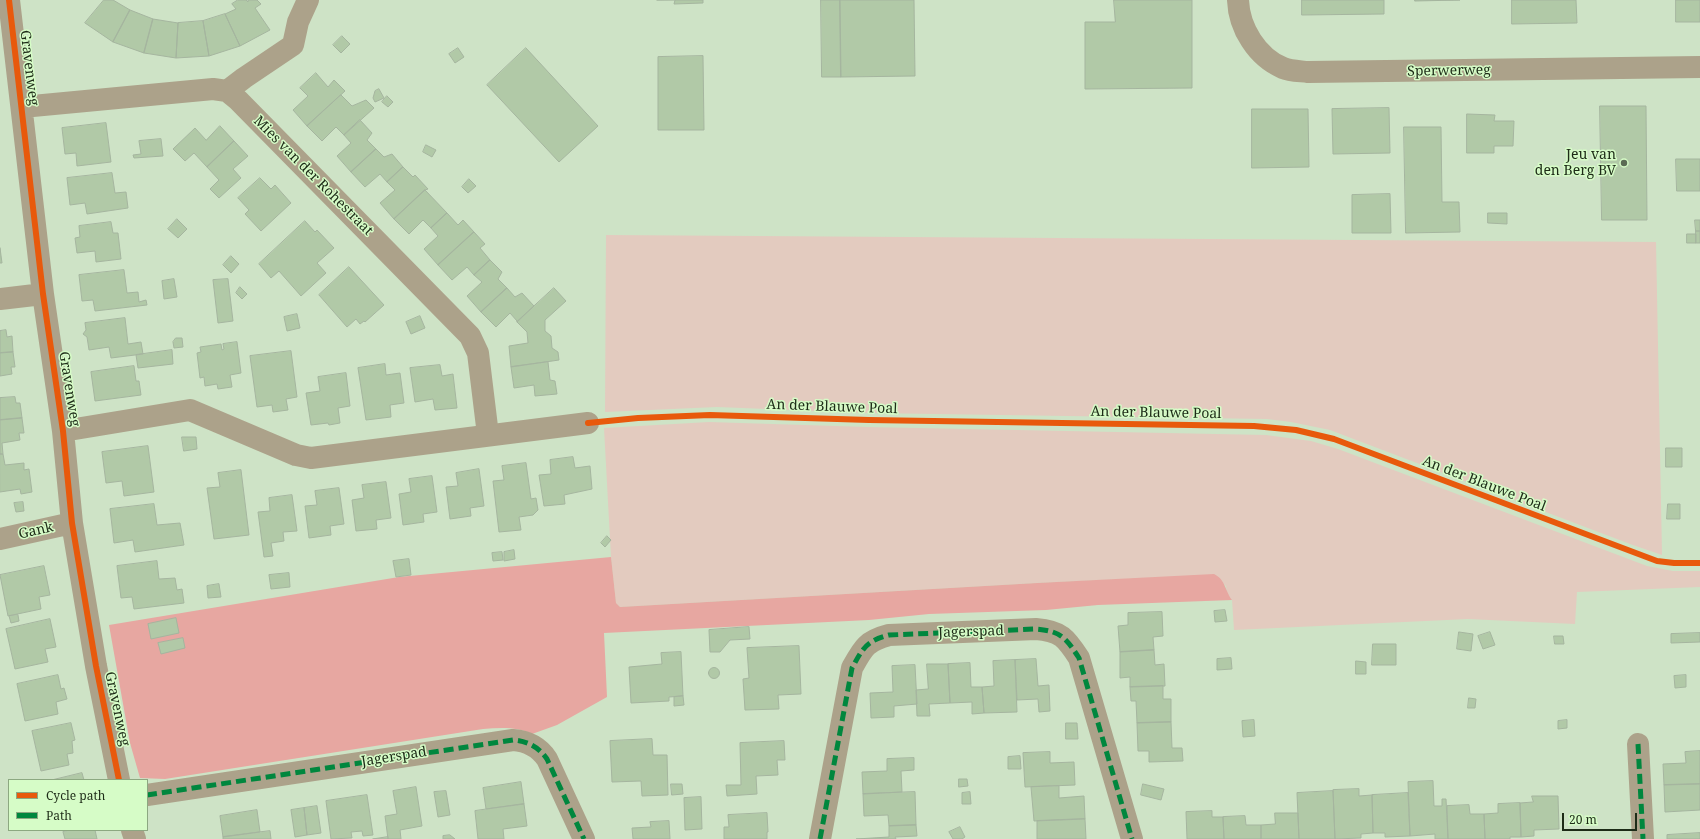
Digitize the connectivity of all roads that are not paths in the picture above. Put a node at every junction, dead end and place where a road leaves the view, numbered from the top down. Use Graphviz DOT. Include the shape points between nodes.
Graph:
graph roads {
  1 [pos="9,0"];
  2 [pos="308,0"];
  3 [pos="1238,0"];
  4 [pos="1700,67"];
  5 [pos="227,92"];
  6 [pos="22,107"];
  7 [pos="43,294"];
  8 [pos="0,299"];
  9 [pos="588,423"];
  10 [pos="64,431"];
  11 [pos="488,435"];
  12 [pos="72,523"];
  13 [pos="0,540"];
  14 [pos="1638,744"];
  15 [pos="119,779"];
  16 [pos="148,795"];
  17 [pos="584,839"];
  18 [pos="820,839"];
  19 [pos="1132,839"];
  20 [pos="1643,839"];
  1 -- 6 [label="street, Gravenweg"];
  2 -- 5 [label="street" via="298,22 293,45"];
  3 -- 4 [label="street, Sperwerweg" via="1244,29 1255,46 1283,68 1308,72"];
  5 -- 6 [label="street" via="213,89"];
  5 -- 11 [label="street, Mies van der Rohestraat" via="470,336 478,353"];
  6 -- 7 [label="street, Gravenweg"];
  7 -- 8 [label="street"];
  7 -- 10 [label="street, Gravenweg"];
  9 -- 11 [label="street"];
  10 -- 11 [label="street" via="190,410 296,455 311,458"];
  10 -- 12 [label="street, Gravenweg"];
  12 -- 13 [label="street, Gank"];
  12 -- 15 [label="street, Gravenweg" via="96,666"];
  14 -- 20 [label="street"];
  16 -- 17 [label="street, Jagerspad" via="513,740 531,745 547,759"];
  18 -- 19 [label="street, Jagerspad" via="852,668 868,643 889,635 1036,629 1051,630 1061,636 1070,643 1079,658"];
}
